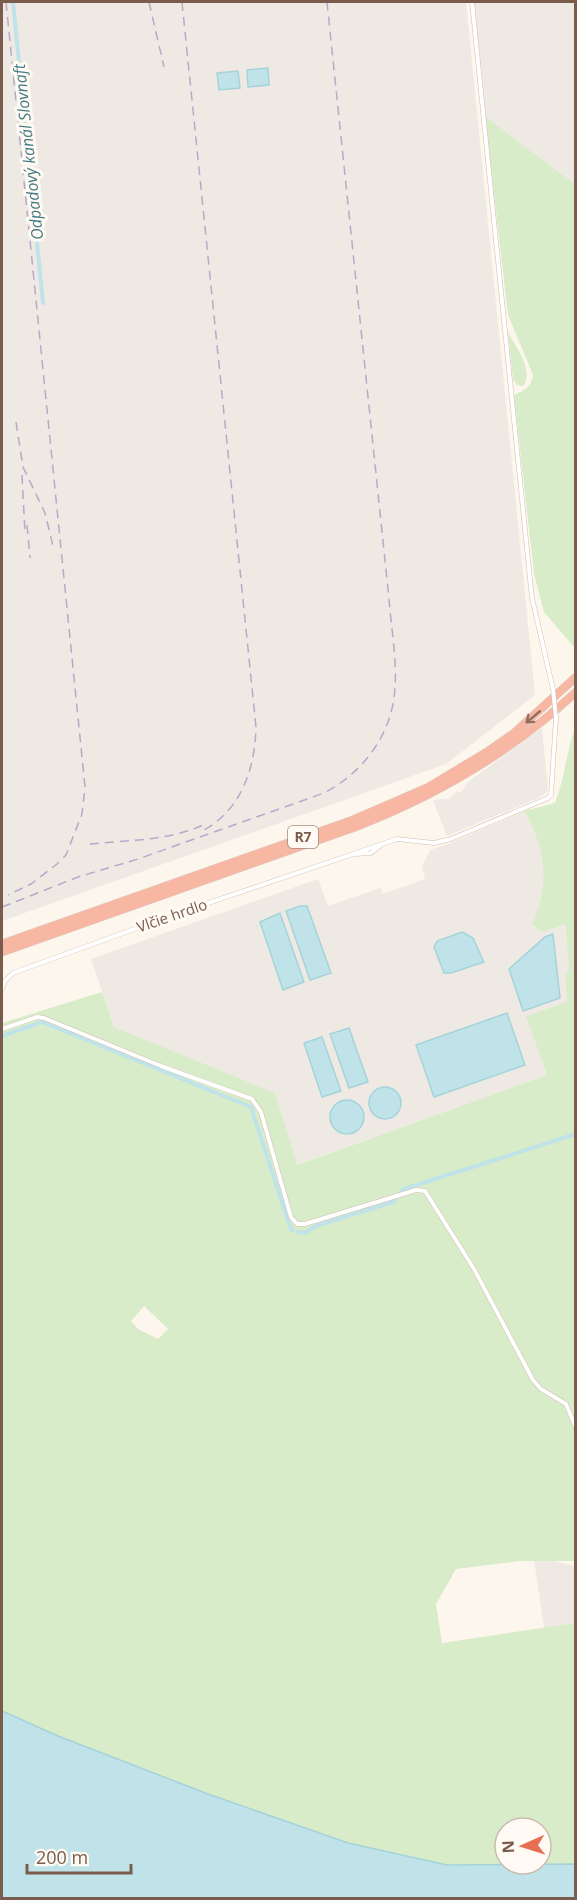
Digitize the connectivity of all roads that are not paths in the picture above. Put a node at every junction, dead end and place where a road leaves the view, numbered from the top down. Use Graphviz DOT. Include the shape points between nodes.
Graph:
graph roads {
  1 [pos="472,2"];
  2 [pos="576,677"];
  3 [pos="576,692"];
  4 [pos="2,944"];
  5 [pos="2,952"];
  6 [pos="2,989"];
  7 [pos="2,1029"];
  8 [pos="576,1428"];
  1 -- 6 [label="street, Vlčie hrdlo, bridge" via="532,598 556,718 551,795 443,842 397,839 371,852 351,854 13,973"];
  2 -- 4 [label="highway, R7, one-way" via="504,740 412,795 353,820"];
  3 -- 5 [label="highway, R7" via="519,740 473,771 406,806"];
  7 -- 8 [label="street" via="44,1018 252,1099 261,1112 291,1217 297,1224 416,1190 425,1191 474,1269 533,1380 566,1404"];
}
